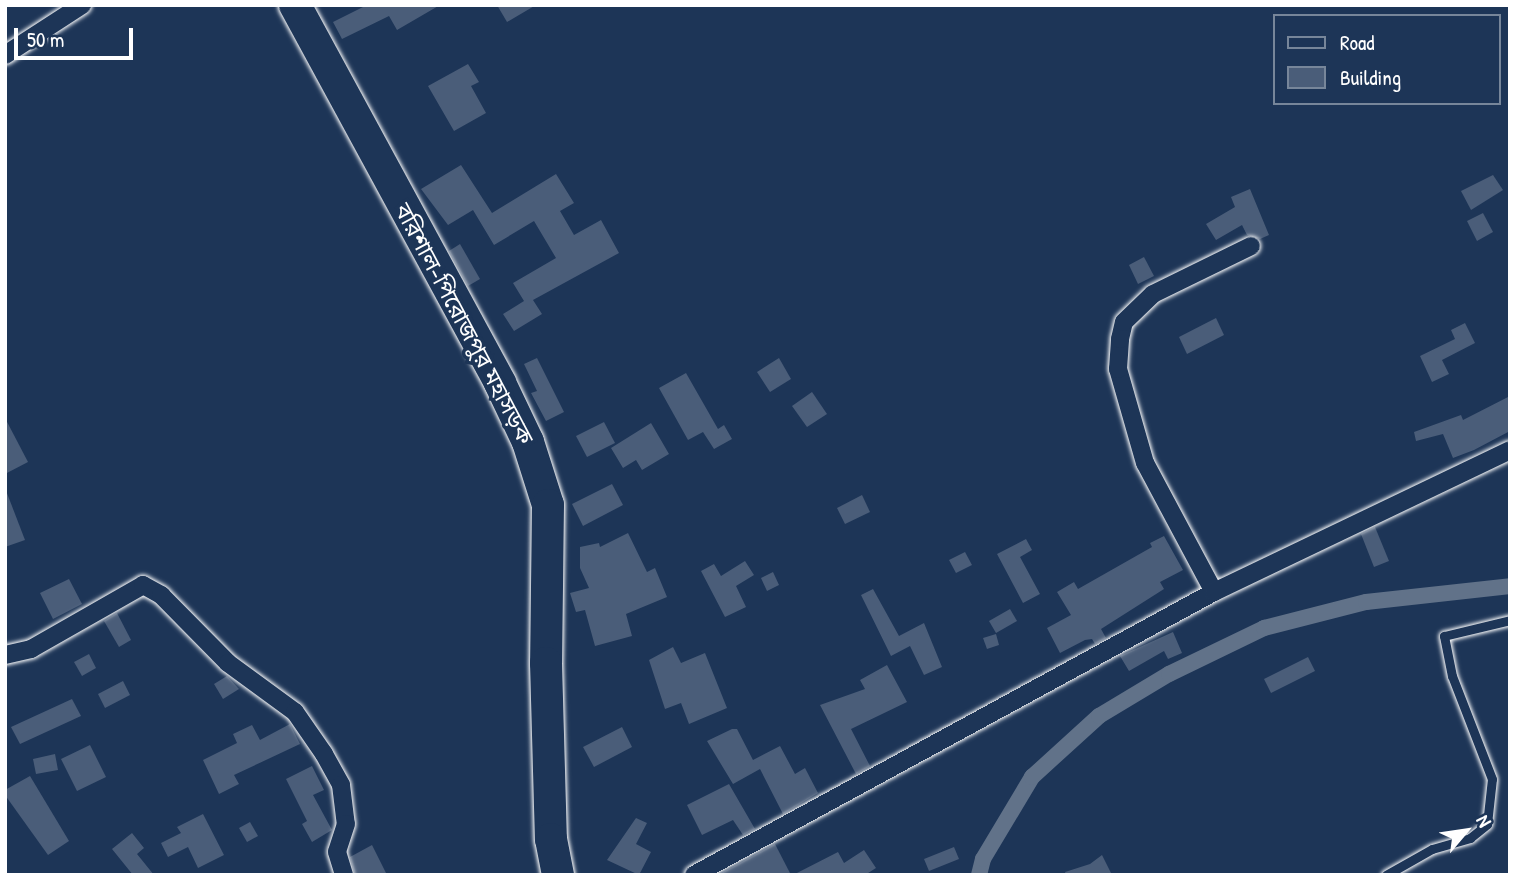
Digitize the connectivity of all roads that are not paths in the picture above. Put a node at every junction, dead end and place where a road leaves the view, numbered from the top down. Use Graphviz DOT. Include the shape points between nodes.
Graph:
graph roads {
  1 [pos="82,5"];
  2 [pos="295,5"];
  3 [pos="5,55"];
  4 [pos="1251,246"];
  5 [pos="1510,450"];
  6 [pos="1214,592"];
  7 [pos="1510,620"];
  8 [pos="5,655"];
  9 [pos="344,875"];
  10 [pos="558,875"];
  11 [pos="694,875"];
  12 [pos="1386,875"];
  1 -- 3 [label="street"];
  2 -- 10 [label="highway, বরিশাল-পিরোজপুর মহাসড়ক" via="500,383 528,442 548,505 546,663 551,839"];
  4 -- 6 [label="street" via="1153,294 1124,323 1120,339 1118,369 1144,463"];
  5 -- 6 [label="street"];
  6 -- 11 [label="street"];
  7 -- 12 [label="lane" via="1444,636 1452,676 1492,779 1487,824 1470,838 1432,849"];
  8 -- 9 [label="street" via="31,649 144,585 161,595 228,663 295,712 324,754 341,785 346,824 337,852"];
}
